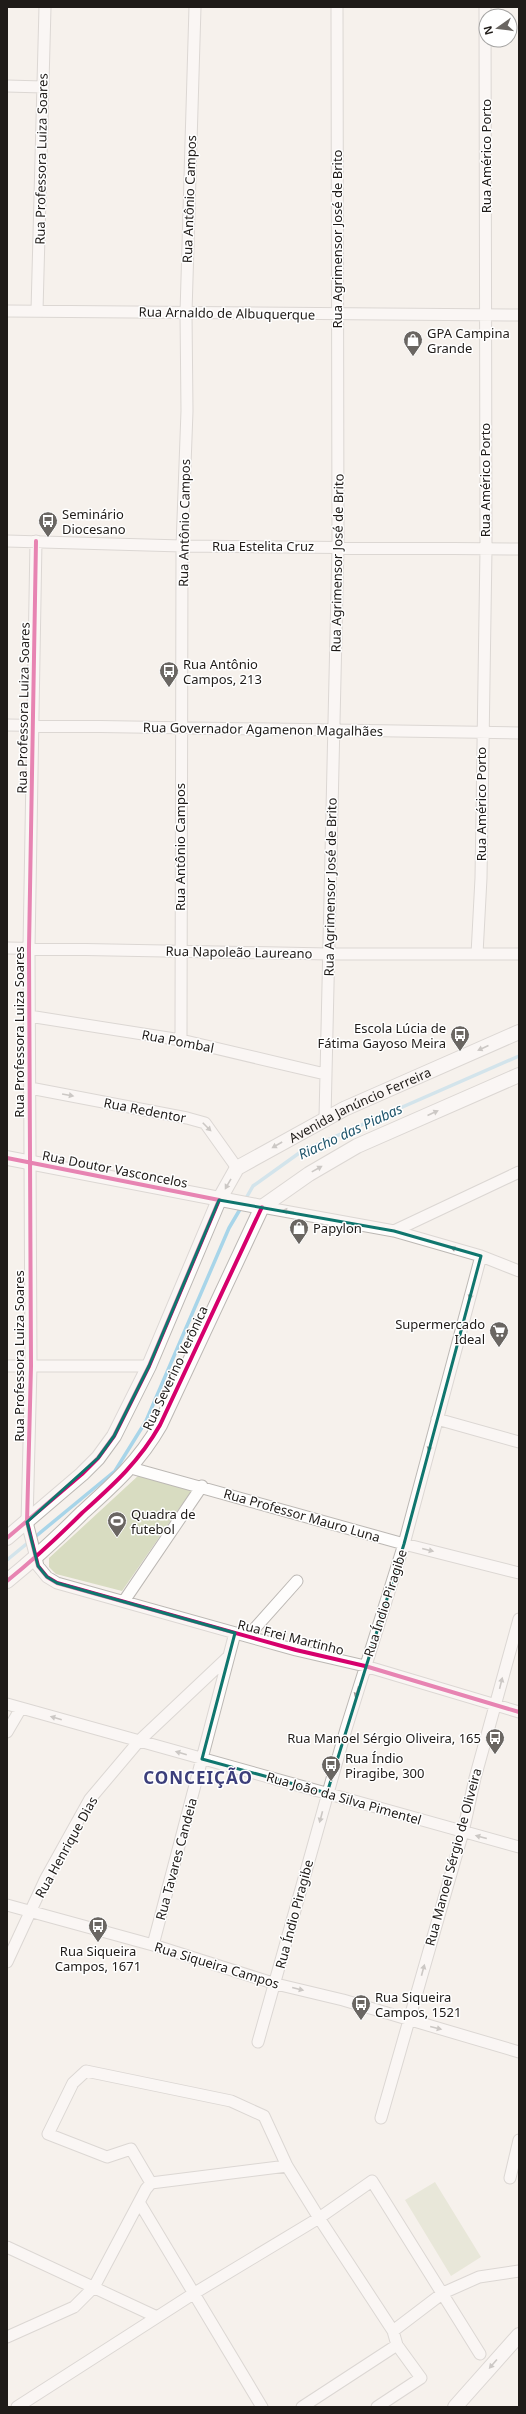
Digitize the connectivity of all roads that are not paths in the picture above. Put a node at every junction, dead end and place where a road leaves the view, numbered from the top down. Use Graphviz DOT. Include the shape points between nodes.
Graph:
graph roads {
  1 [pos="45,7"];
  2 [pos="195,7"];
  3 [pos="337,7"];
  4 [pos="485,7"];
  5 [pos="7,86"];
  6 [pos="43,87"];
  7 [pos="7,311"];
  8 [pos="37,311"];
  9 [pos="186,313"];
  10 [pos="337,314"];
  11 [pos="484,314"];
  12 [pos="519,315"];
  13 [pos="7,541"];
  14 [pos="36,541"];
  15 [pos="182,546"];
  16 [pos="338,546"];
  17 [pos="519,548"];
  18 [pos="486,549"];
  19 [pos="7,725"];
  20 [pos="32,726"];
  21 [pos="181,729"];
  22 [pos="333,729"];
  23 [pos="481,733"];
  24 [pos="519,733"];
  25 [pos="7,948"];
  26 [pos="29,948"];
  27 [pos="180,950"];
  28 [pos="328,954"];
  29 [pos="477,954"];
  30 [pos="519,954"];
  31 [pos="29,1016"];
  32 [pos="519,1032"];
  33 [pos="181,1040"];
  34 [pos="325,1074"];
  35 [pos="519,1075"];
  36 [pos="30,1088"];
  37 [pos="325,1118"];
  38 [pos="7,1158"];
  39 [pos="29,1163"];
  40 [pos="237,1168"];
  41 [pos="519,1172"];
  42 [pos="224,1201"];
  43 [pos="258,1207"];
  44 [pos="394,1230"];
  45 [pos="481,1256"];
  46 [pos="519,1271"];
  47 [pos="7,1366"];
  48 [pos="31,1366"];
  49 [pos="149,1366"];
  50 [pos="437,1419"];
  51 [pos="519,1442"];
  52 [pos="131,1468"];
  53 [pos="202,1486"];
  54 [pos="27,1522"];
  55 [pos="7,1538"];
  56 [pos="404,1544"];
  57 [pos="35,1558"];
  58 [pos="519,1573"];
  59 [pos="297,1580"];
  60 [pos="7,1581"];
  61 [pos="124,1601"];
  62 [pos="519,1619"];
  63 [pos="235,1633"];
  64 [pos="248,1636"];
  65 [pos="227,1658"];
  66 [pos="365,1666"];
  67 [pos="7,1704"];
  68 [pos="495,1705"];
  69 [pos="21,1708"];
  70 [pos="519,1712"];
  71 [pos="7,1732"];
  72 [pos="139,1742"];
  73 [pos="202,1758"];
  74 [pos="327,1793"];
  75 [pos="463,1832"];
  76 [pos="519,1847"];
  77 [pos="7,1905"];
  78 [pos="30,1913"];
  79 [pos="154,1945"];
  80 [pos="7,1962"];
  81 [pos="276,1984"];
  82 [pos="409,2021"];
  83 [pos="258,2042"];
  84 [pos="519,2052"];
  85 [pos="381,2118"];
  86 [pos="519,2140"];
  87 [pos="287,2166"];
  88 [pos="510,2178"];
  89 [pos="151,2182"];
  90 [pos="139,2202"];
  91 [pos="319,2218"];
  92 [pos="7,2247"];
  93 [pos="519,2271"];
  94 [pos="94,2287"];
  95 [pos="443,2293"];
  96 [pos="193,2294"];
  97 [pos="157,2317"];
  98 [pos="393,2331"];
  99 [pos="519,2335"];
  100 [pos="7,2337"];
  101 [pos="397,2345"];
  102 [pos="480,2354"];
  103 [pos="18,2407"];
  104 [pos="262,2407"];
  105 [pos="302,2407"];
  106 [pos="377,2407"];
  107 [pos="455,2407"];
  1 -- 6 [label="street, Rua Professora Luiza Soares"];
  2 -- 9 [label="street, Rua Antônio Campos"];
  3 -- 10 [label="street, Rua Agrimensor José de Brito"];
  4 -- 11 [label="street, Rua Américo Porto"];
  5 -- 6 [label="street"];
  6 -- 8 [label="street, Rua Professora Luiza Soares"];
  7 -- 8 [label="street, Rua Arnaldo de Albuquerque"];
  8 -- 9 [label="street, Rua Arnaldo de Albuquerque"];
  9 -- 10 [label="street, Rua Arnaldo de Albuquerque"];
  9 -- 15 [label="street, Rua Antônio Campos" via="187,411"];
  10 -- 11 [label="street, Rua Arnaldo de Albuquerque"];
  10 -- 16 [label="street, Rua Agrimensor José de Brito"];
  11 -- 12 [label="street, Rua Arnaldo de Albuquerque"];
  11 -- 18 [label="street, Rua Américo Porto"];
  13 -- 14 [label="street, Rua Estelita Cruz"];
  14 -- 15 [label="street, Rua Estelita Cruz"];
  14 -- 20 [label="street, Rua Professora Luiza Soares"];
  15 -- 16 [label="street, Rua Estelita Cruz"];
  15 -- 21 [label="street, Rua Antônio Campos"];
  16 -- 18 [label="street, Rua Estelita Cruz"];
  16 -- 22 [label="street, Rua Agrimensor José de Brito"];
  17 -- 18 [label="street, Rua Estelita Cruz"];
  18 -- 23 [label="street, Rua Américo Porto"];
  19 -- 20 [label="street, Rua Governador Agamenon Magalhães"];
  20 -- 21 [label="street, Rua Governador Agamenon Magalhães"];
  20 -- 26 [label="street, Rua Professora Luiza Soares"];
  21 -- 22 [label="street, Rua Governador Agamenon Magalhães"];
  21 -- 27 [label="street, Rua Antônio Campos"];
  22 -- 23 [label="street, Rua Governador Agamenon Magalhães"];
  22 -- 28 [label="street, Rua Agrimensor José de Brito"];
  23 -- 24 [label="street, Rua Governador Agamenon Magalhães"];
  23 -- 29 [label="street, Rua Américo Porto" via="481,878"];
  25 -- 26 [label="street, Rua Napoleão Laureano"];
  26 -- 27 [label="street, Rua Napoleão Laureano"];
  26 -- 31 [label="street, Rua Professora Luiza Soares"];
  27 -- 28 [label="street, Rua Napoleão Laureano"];
  27 -- 33 [label="street, Rua Antônio Campos"];
  28 -- 29 [label="street, Rua Napoleão Laureano"];
  28 -- 34 [label="street, Rua Agrimensor José de Brito"];
  29 -- 30 [label="street, Rua Napoleão Laureano"];
  31 -- 33 [label="street, Rua Pombal"];
  31 -- 36 [label="street, Rua Professora Luiza Soares"];
  32 -- 37 [label="main road, Avenida Janúncio Ferreira, one-way"];
  33 -- 34 [label="street, Rua Pombal"];
  34 -- 37 [label="street, Rua Agrimensor José de Brito"];
  43 -- 35 [label="main road, one-way" via="357,1146"];
  36 -- 39 [label="street, Rua Professora Luiza Soares"];
  36 -- 40 [label="street, Rua Redentor, one-way" via="205,1123"];
  37 -- 40 [label="main road, Avenida Janúncio Ferreira, one-way"];
  38 -- 39 [label="main road, Rua Doutor Vasconcelos"];
  39 -- 42 [label="main road, Rua Doutor Vasconcelos"];
  39 -- 48 [label="street, Rua Professora Luiza Soares"];
  40 -- 42 [label="main road, one-way"];
  41 -- 44 [label="street"];
  42 -- 43 [label="main road, Rua Doutor Vasconcelos"];
  42 -- 49 [label="main road, Rua Severino Verônica"];
  44 -- 43 [label="street, one-way"];
  43 -- 52 [label="main road, Rua Severino Verônica" via="160,1425 147,1448"];
  45 -- 44 [label="street, one-way"];
  45 -- 46 [label="street"];
  45 -- 50 [label="street, Rua Índio Piragibe, one-way"];
  47 -- 48 [label="street"];
  48 -- 49 [label="street"];
  48 -- 54 [label="street, Rua Professora Luiza Soares"];
  49 -- 54 [label="main road, Rua Severino Verônica" via="114,1436 98,1458"];
  50 -- 51 [label="street"];
  50 -- 56 [label="street, Rua Índio Piragibe, one-way"];
  52 -- 53 [label="street, Rua Professor Mauro Luna"];
  52 -- 57 [label="main road, Rua Severino Verônica"];
  53 -- 56 [label="street, Rua Professor Mauro Luna"];
  53 -- 61 [label="street"];
  54 -- 55 [label="main road, Rua Severino Verônica"];
  54 -- 57 [label="street, Rua Professora Luiza Soares"];
  56 -- 58 [label="street, Rua Professor Mauro Luna, one-way"];
  56 -- 66 [label="street, Rua Índio Piragibe"];
  57 -- 60 [label="main road, Rua Severino Verônica"];
  57 -- 61 [label="street, Rua Frei Martinho" via="42,1573 58,1583"];
  59 -- 64 [label="street"];
  61 -- 63 [label="street, Rua Frei Martinho"];
  68 -- 62 [label="street, Rua Manoel Sérgio de Oliveira, one-way"];
  63 -- 64 [label="street, Rua Frei Martinho"];
  63 -- 65 [label="street, Rua Tavares Candeia"];
  64 -- 66 [label="street, Rua Frei Martinho"];
  65 -- 72 [label="street, Rua Henrique Dias"];
  65 -- 73 [label="street, Rua Tavares Candeia"];
  66 -- 68 [label="street, Rua Frei Martinho"];
  66 -- 74 [label="street, Rua Índio Piragibe, one-way"];
  67 -- 69 [label="street, Rua João da Silva Pimentel"];
  68 -- 70 [label="street, Rua Frei Martinho"];
  68 -- 75 [label="street, Rua Manoel Sérgio de Oliveira"];
  69 -- 71 [label="street"];
  72 -- 69 [label="street, Rua João da Silva Pimentel, one-way"];
  73 -- 72 [label="street, Rua João da Silva Pimentel, one-way"];
  72 -- 78 [label="street, Rua Henrique Dias" via="90,1799 45,1880"];
  73 -- 74 [label="street, Rua João da Silva Pimentel"];
  73 -- 79 [label="street, Rua Tavares Candeia"];
  74 -- 75 [label="street, Rua João da Silva Pimentel"];
  74 -- 81 [label="street, Rua Índio Piragibe, one-way"];
  76 -- 75 [label="street, Rua João da Silva Pimentel, one-way"];
  82 -- 75 [label="street, Rua Manoel Sérgio de Oliveira, one-way"];
  77 -- 78 [label="street, Rua Siqueira Campos"];
  78 -- 79 [label="street, Rua Siqueira Campos"];
  78 -- 80 [label="street, Rua Henrique Dias"];
  79 -- 81 [label="street, Rua Siqueira Campos"];
  81 -- 82 [label="street, Rua Siqueira Campos, one-way" via="343,2000"];
  81 -- 83 [label="street, Rua Índio Piragibe"];
  82 -- 84 [label="street, Rua Siqueira Campos, one-way"];
  82 -- 85 [label="street, Rua Manoel Sérgio de Oliveira"];
  86 -- 88 [label="street"];
  87 -- 89 [label="street"];
  87 -- 89 [label="street" via="264,2116 230,2101 86,2071 73,2083 48,2134 106,2157 131,2149"];
  87 -- 91 [label="street"];
  89 -- 90 [label="street"];
  90 -- 94 [label="street"];
  90 -- 96 [label="street"];
  91 -- 95 [label="street" via="372,2181"];
  91 -- 96 [label="street"];
  91 -- 98 [label="street"];
  92 -- 94 [label="street"];
  93 -- 95 [label="street" via="479,2278"];
  94 -- 97 [label="street"];
  94 -- 100 [label="street" via="74,2307"];
  95 -- 98 [label="street"];
  95 -- 102 [label="street"];
  96 -- 97 [label="street"];
  96 -- 104 [label="street"];
  97 -- 103 [label="street"];
  98 -- 101 [label="street"];
  99 -- 107 [label="main road, one-way"];
  101 -- 105 [label="street"];
  101 -- 106 [label="street" via="421,2378"];
}
